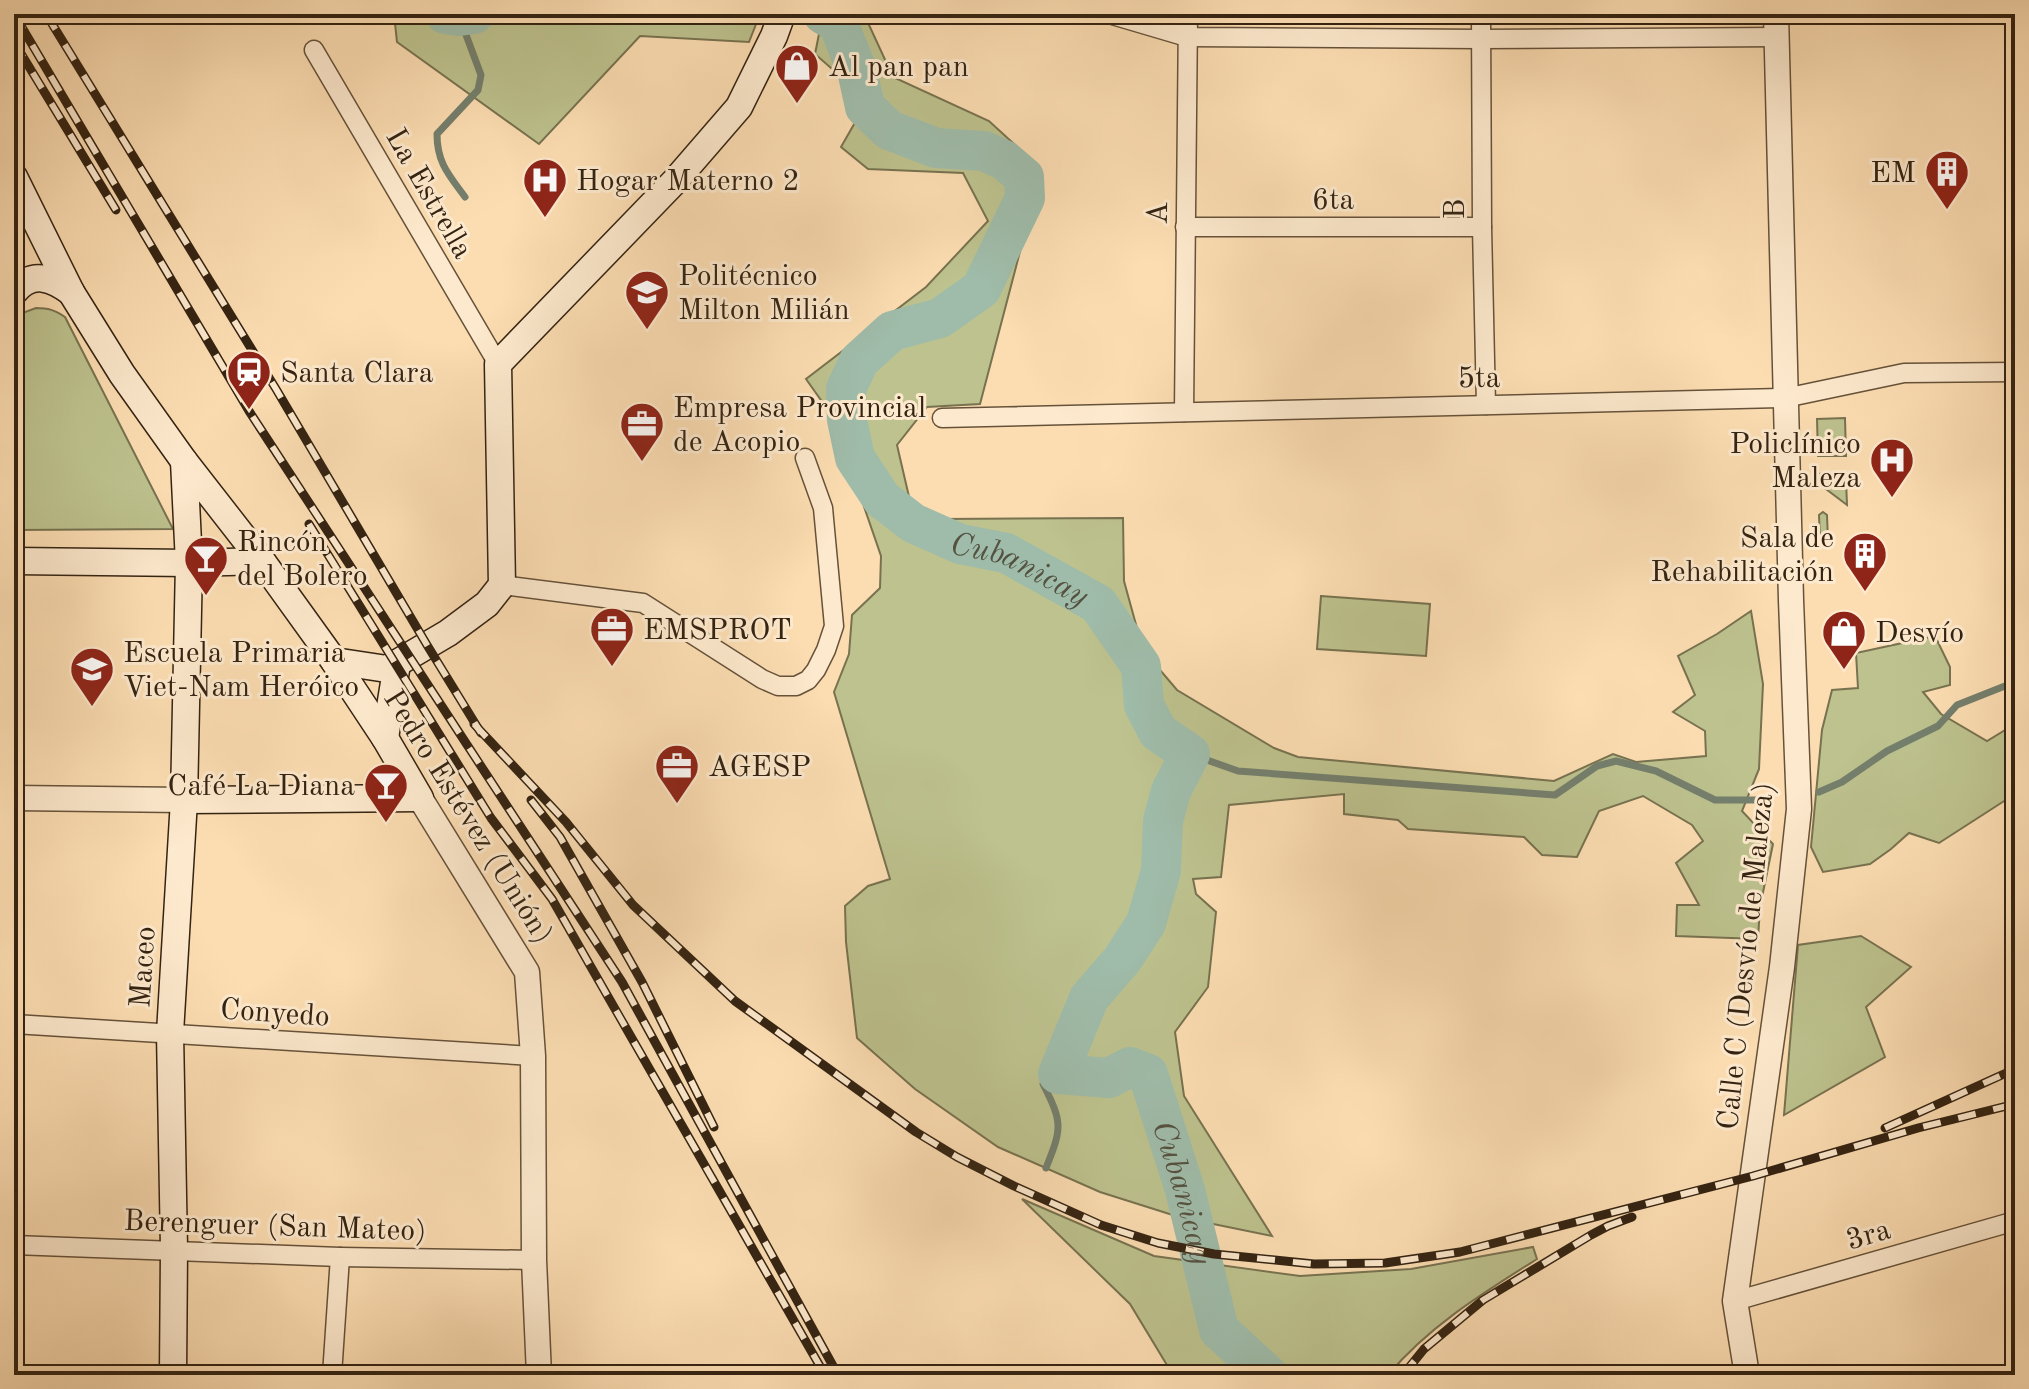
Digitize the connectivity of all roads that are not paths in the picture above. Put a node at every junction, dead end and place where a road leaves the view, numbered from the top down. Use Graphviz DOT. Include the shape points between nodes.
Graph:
graph roads {
  1 [pos="1109,14"];
  2 [pos="1188,14"];
  3 [pos="1481,14"];
  4 [pos="778,25"];
  5 [pos="1776,26"];
  6 [pos="1187,37"];
  7 [pos="1481,39"];
  8 [pos="314,50"];
  9 [pos="14,177"];
  10 [pos="1185,227"];
  11 [pos="1482,227"];
  12 [pos="14,292"];
  13 [pos="71,292"];
  14 [pos="498,364"];
  15 [pos="2015,372"];
  16 [pos="1785,398"];
  17 [pos="1486,405"];
  18 [pos="1184,412"];
  19 [pos="942,418"];
  20 [pos="805,458"];
  21 [pos="184,461"];
  22 [pos="14,561"];
  23 [pos="262,561"];
  24 [pos="189,563"];
  25 [pos="502,585"];
  26 [pos="334,661"];
  27 [pos="397,664"];
  28 [pos="385,738"];
  29 [pos="14,798"];
  30 [pos="420,798"];
  31 [pos="184,800"];
  32 [pos="14,1024"];
  33 [pos="170,1033"];
  34 [pos="533,1056"];
  35 [pos="2015,1221"];
  36 [pos="14,1245"];
  37 [pos="174,1249"];
  38 [pos="340,1257"];
  39 [pos="534,1260"];
  40 [pos="1735,1301"];
  41 [pos="173,1375"];
  42 [pos="332,1375"];
  43 [pos="539,1375"];
  44 [pos="1747,1375"];
  1 -- 6 [label="street"];
  2 -- 6 [label="street, A"];
  3 -- 7 [label="street, B"];
  4 -- 14 [label="main road" via="739,107"];
  5 -- 7 [label="street"];
  5 -- 16 [label="street, Calle C (Desvío de Maleza)"];
  6 -- 7 [label="street"];
  6 -- 10 [label="street, A"];
  7 -- 11 [label="street, B"];
  8 -- 14 [label="street, La Estrella"];
  9 -- 13 [label="main road, Pedro Estévez (Unión)"];
  10 -- 11 [label="street, 6ta"];
  10 -- 18 [label="street, A"];
  11 -- 17 [label="street, B"];
  12 -- 13 [label="main road" via="26,282 43,279"];
  13 -- 21 [label="main road, Pedro Estévez (Unión)"];
  14 -- 25 [label="main road"];
  15 -- 16 [label="street, 5ta" via="1904,373"];
  16 -- 17 [label="street, 5ta"];
  16 -- 40 [label="street, Calle C (Desvío de Maleza)" via="1799,809"];
  17 -- 18 [label="street, 5ta"];
  18 -- 19 [label="street, 5ta"];
  20 -- 25 [label="street" via="823,508 834,626 816,670 796,686 762,679 643,603"];
  21 -- 23 [label="main road, Pedro Estévez (Unión)"];
  21 -- 24 [label="main road, Maceo"];
  22 -- 24 [label="main road"];
  23 -- 24 [label="main road"];
  23 -- 26 [label="main road, Pedro Estévez (Unión)"];
  24 -- 31 [label="main road, Maceo"];
  25 -- 27 [label="main road" via="487,604"];
  26 -- 27 [label="main road" via="387,669"];
  26 -- 28 [label="main road, Pedro Estévez (Unión)"];
  27 -- 28 [label="main road"];
  28 -- 30 [label="main road, Pedro Estévez (Unión)"];
  29 -- 31 [label="street"];
  30 -- 31 [label="main road"];
  30 -- 34 [label="street, Pedro Estévez (Unión)" via="527,972"];
  31 -- 33 [label="main road, Maceo"];
  32 -- 33 [label="street, Conyedo"];
  33 -- 34 [label="street, Conyedo"];
  33 -- 37 [label="main road, Maceo"];
  34 -- 39 [label="street, Pedro Estévez (Unión)"];
  35 -- 40 [label="street, 3ra"];
  36 -- 37 [label="street, Berenguer (San Mateo)"];
  37 -- 38 [label="street, Berenguer (San Mateo)"];
  37 -- 41 [label="main road, Maceo"];
  38 -- 39 [label="street, Berenguer (San Mateo)"];
  38 -- 42 [label="street"];
  39 -- 43 [label="street, Pedro Estévez (Unión)"];
  40 -- 44 [label="street, Calle C (Desvío de Maleza)"];
}
